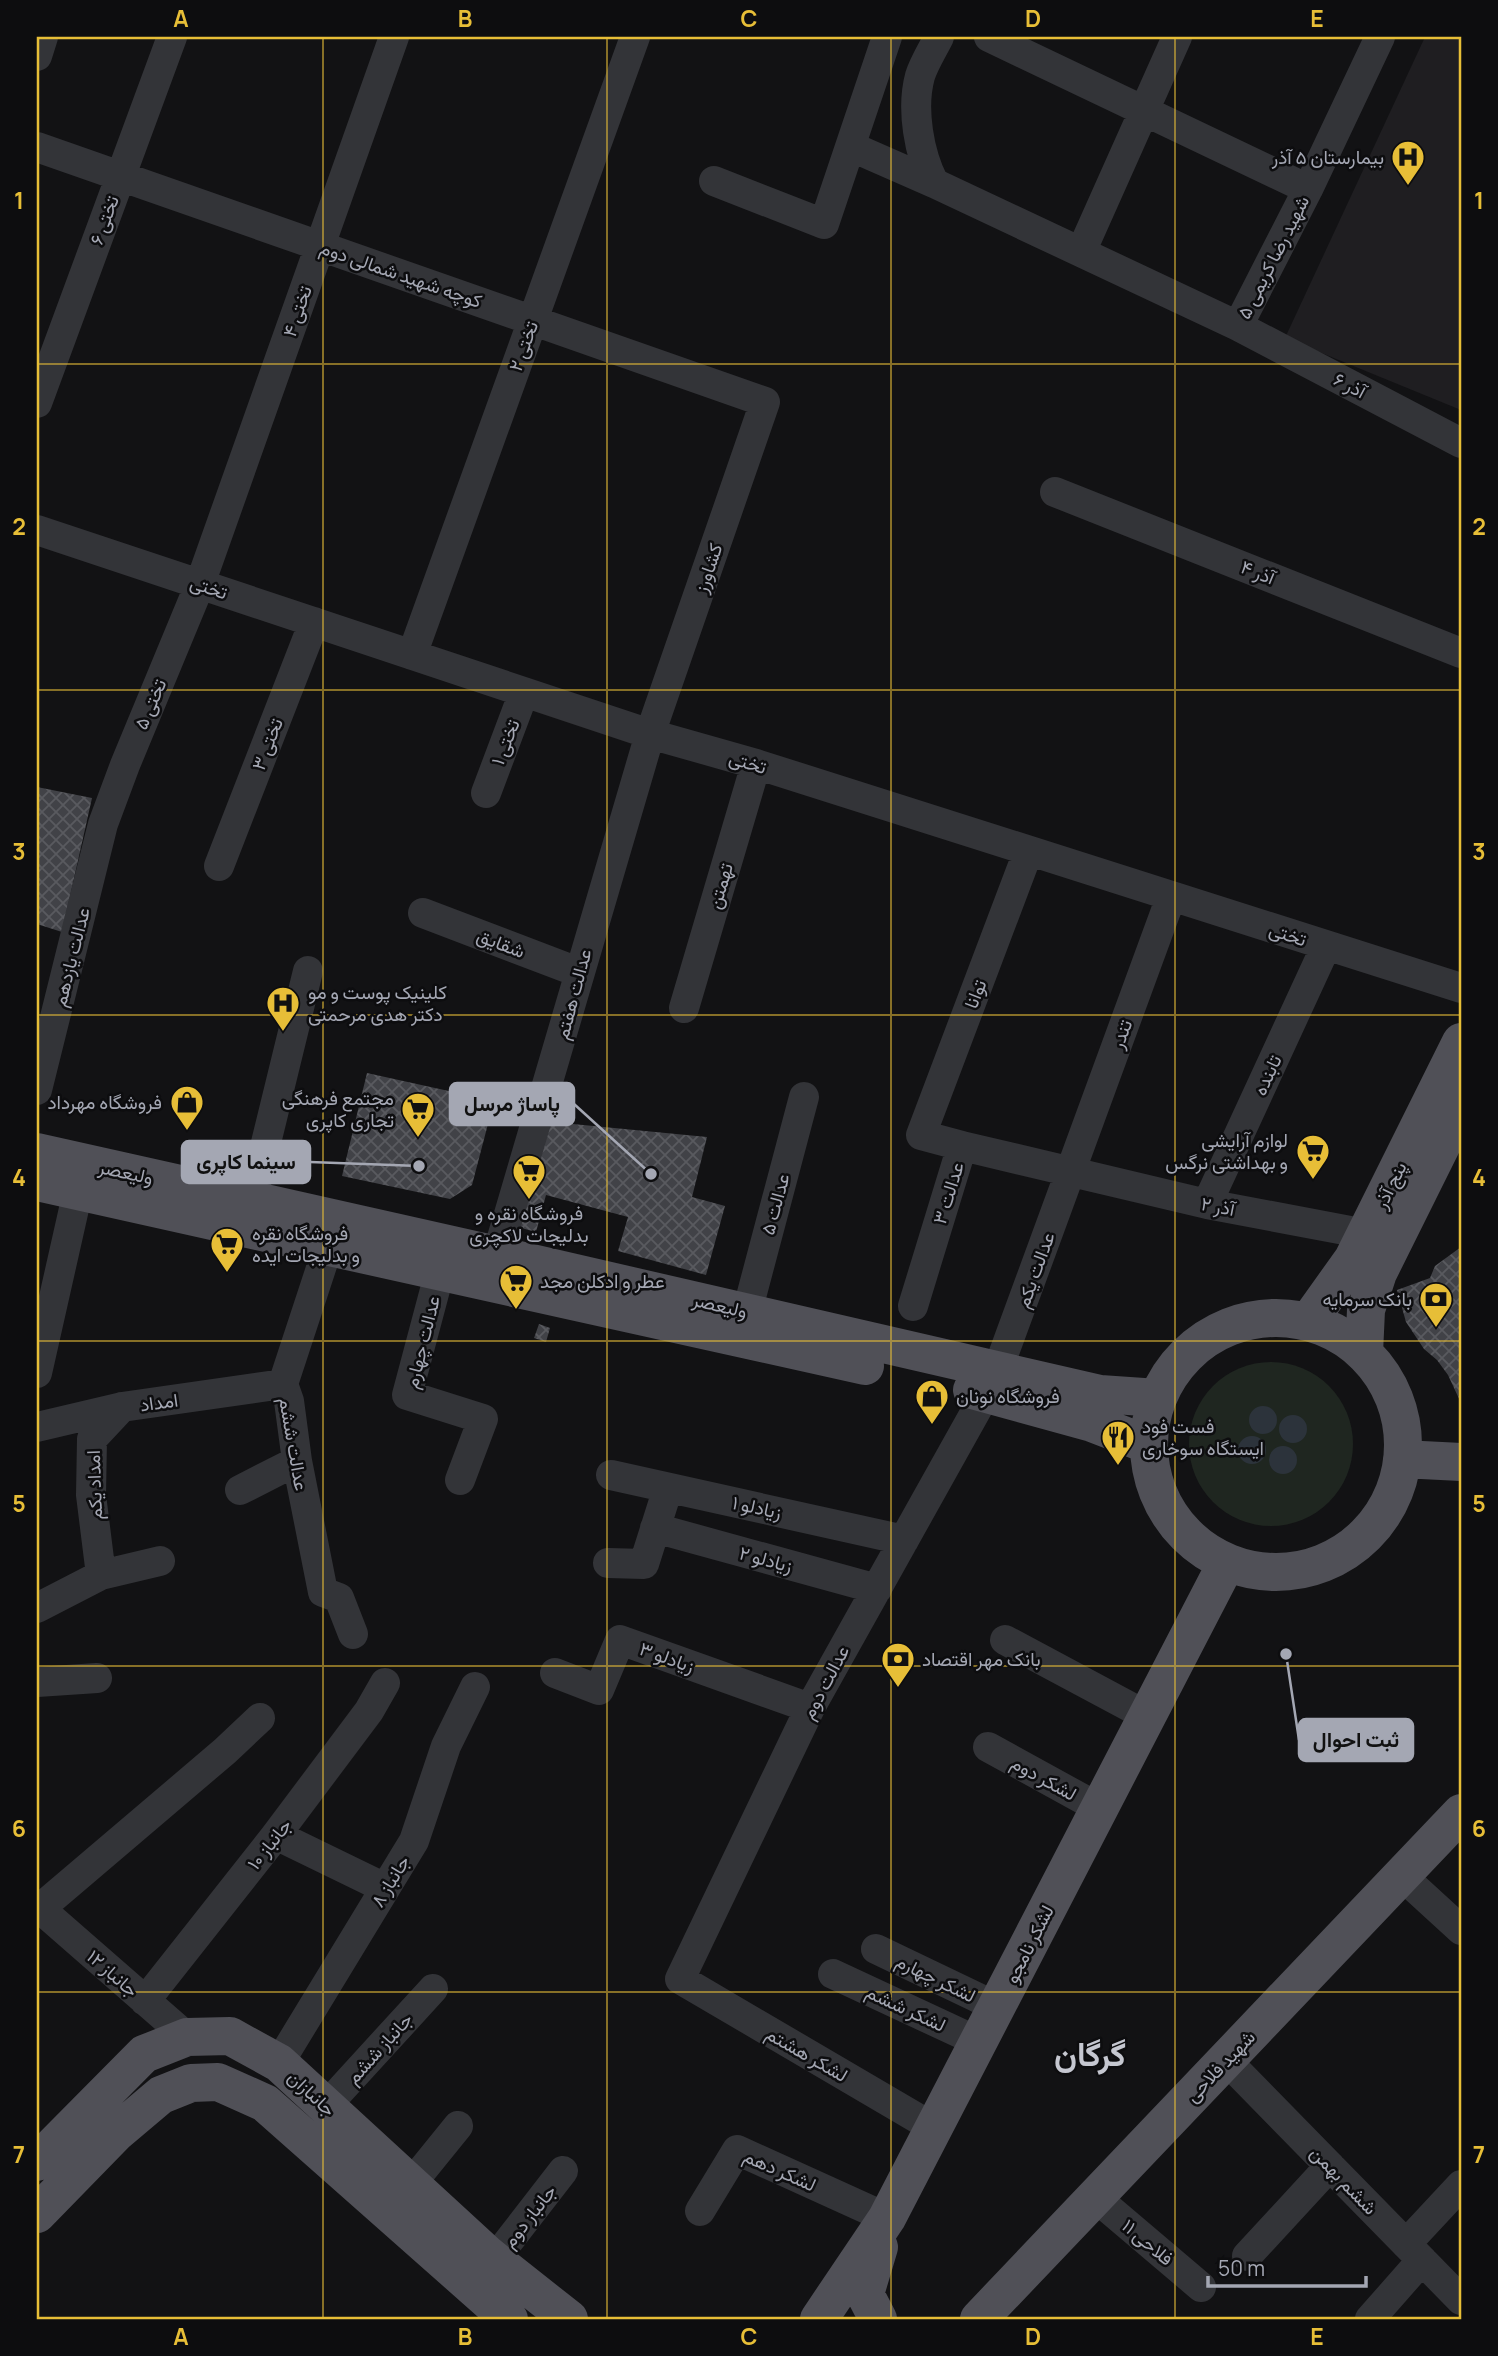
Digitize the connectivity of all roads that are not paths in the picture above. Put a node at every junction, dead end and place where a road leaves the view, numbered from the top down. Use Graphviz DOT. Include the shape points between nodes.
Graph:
graph roads {
  1 [pos="43,37"];
  2 [pos="172,37"];
  3 [pos="394,37"];
  4 [pos="635,37"];
  5 [pos="887,37"];
  6 [pos="939,37"];
  7 [pos="989,37"];
  8 [pos="1177,37"];
  9 [pos="1380,37"];
  10 [pos="37,56"];
  11 [pos="1145,110"];
  12 [pos="37,147"];
  13 [pos="852,147"];
  14 [pos="120,177"];
  15 [pos="715,181"];
  16 [pos="933,183"];
  17 [pos="1308,189"];
  18 [pos="320,246"];
  19 [pos="1081,252"];
  20 [pos="533,320"];
  21 [pos="1238,326"];
  22 [pos="765,402"];
  23 [pos="37,403"];
  24 [pos="1461,443"];
  25 [pos="1055,492"];
  26 [pos="37,530"];
  27 [pos="200,584"];
  28 [pos="314,622"];
  29 [pos="1461,653"];
  30 [pos="412,655"];
  31 [pos="524,692"];
  32 [pos="650,734"];
  33 [pos="756,764"];
  34 [pos="486,793"];
  35 [pos="103,824"];
  36 [pos="1028,852"];
  37 [pos="219,866"];
  38 [pos="1171,897"];
  39 [pos="423,913"];
  40 [pos="1326,946"];
  41 [pos="308,971"];
  42 [pos="579,972"];
  43 [pos="1461,989"];
  44 [pos="684,1008"];
  45 [pos="1461,1042"];
  46 [pos="37,1090"];
  47 [pos="804,1097"];
  48 [pos="1461,1106"];
  49 [pos="962,1146"];
  50 [pos="37,1152"];
  51 [pos="1071,1171"];
  52 [pos="37,1182"];
  53 [pos="78,1191"];
  54 [pos="252,1200"];
  55 [pos="1208,1204"];
  56 [pos="1366,1234"];
  57 [pos="328,1247"];
  58 [pos="497,1255"];
  59 [pos="440,1271"];
  60 [pos="913,1306"];
  61 [pos="747,1311"];
  62 [pos="1308,1322"];
  63 [pos="1364,1353"];
  64 [pos="37,1373"];
  65 [pos="992,1381"];
  66 [pos="283,1384"];
  67 [pos="1158,1398"];
  68 [pos="122,1407"];
  69 [pos="37,1427"];
  70 [pos="1149,1445"];
  71 [pos="1409,1459"];
  72 [pos="297,1461"];
  73 [pos="1461,1462"];
  74 [pos="611,1475"];
  75 [pos="460,1480"];
  76 [pos="668,1488"];
  77 [pos="240,1490"];
  78 [pos="655,1528"];
  79 [pos="904,1540"];
  80 [pos="160,1561"];
  81 [pos="608,1563"];
  82 [pos="1222,1572"];
  83 [pos="101,1575"];
  84 [pos="877,1589"];
  85 [pos="37,1608"];
  86 [pos="354,1634"];
  87 [pos="1005,1640"];
  88 [pos="555,1673"];
  89 [pos="97,1678"];
  90 [pos="37,1682"];
  91 [pos="385,1683"];
  92 [pos="475,1687"];
  93 [pos="810,1708"];
  94 [pos="1147,1716"];
  95 [pos="260,1718"];
  96 [pos="988,1747"];
  97 [pos="1099,1808"];
  98 [pos="1461,1814"];
  99 [pos="276,1835"];
  100 [pos="1402,1876"];
  101 [pos="385,1888"];
  102 [pos="38,1909"];
  103 [pos="1461,1930"];
  104 [pos="876,1950"];
  105 [pos="833,1974"];
  106 [pos="680,1979"];
  107 [pos="433,1989"];
  108 [pos="145,2001"];
  109 [pos="997,2007"];
  110 [pos="187,2037"];
  111 [pos="979,2042"];
  112 [pos="1226,2060"];
  113 [pos="279,2063"];
  114 [pos="326,2106"];
  115 [pos="458,2126"];
  116 [pos="934,2128"];
  117 [pos="37,2162"];
  118 [pos="1330,2166"];
  119 [pos="563,2171"];
  120 [pos="411,2184"];
  121 [pos="1461,2185"];
  122 [pos="1096,2197"];
  123 [pos="700,2211"];
  124 [pos="37,2214"];
  125 [pos="887,2218"];
  126 [pos="1414,2252"];
  127 [pos="1247,2256"];
  128 [pos="495,2260"];
  129 [pos="1201,2287"];
  130 [pos="1461,2300"];
  131 [pos="509,2319"];
  132 [pos="569,2319"];
  133 [pos="819,2319"];
  134 [pos="878,2319"];
  135 [pos="979,2319"];
  136 [pos="1370,2319"];
  1 -- 10 [label="street"];
  2 -- 14 [label="street, تختی ۶"];
  3 -- 18 [label="street, تختی ۴"];
  4 -- 20 [label="street, تختی ۲"];
  5 -- 13 [label="street"];
  6 -- 16 [label="street" via="920,77 916,124"];
  7 -- 11 [label="street"];
  8 -- 11 [label="street"];
  9 -- 17 [label="street, شهید رضا کریمی ۵"];
  11 -- 17 [label="street"];
  11 -- 19 [label="street"];
  12 -- 14 [label="street, کوچه شهید شمالی دوم"];
  13 -- 15 [label="street" via="824,224"];
  13 -- 16 [label="street, آذر ۶"];
  14 -- 18 [label="street, کوچه شهید شمالی دوم"];
  14 -- 23 [label="street, تختی ۶"];
  16 -- 19 [label="street, آذر ۶"];
  17 -- 21 [label="street, شهید رضا کریمی ۵"];
  18 -- 20 [label="street, کوچه شهید شمالی دوم"];
  18 -- 27 [label="street, تختی ۴"];
  19 -- 21 [label="street, آذر ۶"];
  20 -- 22 [label="street, کوچه شهید شمالی دوم"];
  20 -- 30 [label="street, تختی ۲"];
  21 -- 24 [label="street, آذر ۶"];
  22 -- 32 [label="street, کشاورز"];
  25 -- 29 [label="street, آذر ۴"];
  26 -- 27 [label="street, تختی"];
  27 -- 28 [label="street, تختی"];
  27 -- 35 [label="street, ۵ تختی"];
  28 -- 30 [label="street, تختی"];
  28 -- 37 [label="street, تختی ۳"];
  30 -- 31 [label="street, تختی"];
  31 -- 32 [label="street, تختی"];
  31 -- 34 [label="street, ۱ تختی"];
  32 -- 33 [label="street, تختی"];
  32 -- 42 [label="street, عدالت هفتم"];
  33 -- 36 [label="street, تختی"];
  33 -- 44 [label="street, تهمتن"];
  35 -- 46 [label="street, عدالت یازدهم"];
  36 -- 38 [label="street, تختی"];
  36 -- 49 [label="street, توانا" via="921,1135"];
  38 -- 40 [label="street, تختی"];
  38 -- 51 [label="street, تندر"];
  39 -- 42 [label="street, شقایق"];
  40 -- 43 [label="street, تختی"];
  40 -- 55 [label="street, تابنده"];
  41 -- 54 [label="street"];
  42 -- 58 [label="street, عدالت هفتم"];
  45 -- 56 [label="main road, پنج آذر"];
  47 -- 61 [label="street, عدالت ۵"];
  48 -- 63 [label="main road, پنج آذر" via="1378,1273 1366,1310"];
  49 -- 51 [label="street, عدالت ۳"];
  49 -- 60 [label="street, عدالت ۳"];
  50 -- 54 [label="main road, ولیعصر"];
  51 -- 55 [label="street, ۲ آذر"];
  51 -- 65 [label="street, عدالت یکم"];
  52 -- 53 [label="main road, ولیعصر"];
  53 -- 57 [label="main road, ولیعصر"];
  53 -- 64 [label="street"];
  54 -- 58 [label="main road, ولیعصر"];
  55 -- 56 [label="street, ۲ آذر"];
  56 -- 62 [label="main road, پنج آذر"];
  57 -- 59 [label="main road, ولیعصر"];
  57 -- 66 [label="street, عدالت ششم"];
  58 -- 61 [label="main road, ولیعصر"];
  59 -- 65 [label="main road, ولیعصر"];
  59 -- 75 [label="street, عدالت چهارم" via="407,1395 483,1419"];
  61 -- 65 [label="main road, ولیعصر"];
  62 -- 63 [label="main road" via="1338,1334"];
  62 -- 67 [label="main road" via="1267,1318 1227,1328 1179,1363"];
  63 -- 71 [label="main road" via="1387,1384"];
  65 -- 67 [label="main road, ولیعصر"];
  65 -- 70 [label="main road, ولیعصر"];
  65 -- 79 [label="street, عدالت دوم"];
  66 -- 68 [label="street, امداد"];
  66 -- 72 [label="street, عدالت ششم"];
  67 -- 70 [label="main road"];
  68 -- 69 [label="street, امداد"];
  68 -- 83 [label="street, امداد یکم" via="92,1439 91,1495"];
  70 -- 82 [label="main road" via="1153,1478 1166,1509"];
  71 -- 73 [label="main road"];
  71 -- 82 [label="main road" via="1379,1518 1365,1535 1331,1559 1290,1571"];
  72 -- 77 [label="street"];
  72 -- 86 [label="street, عدالت ششم" via="323,1592 339,1598"];
  74 -- 76 [label="street, زیادلو ۱"];
  76 -- 78 [label="street"];
  76 -- 79 [label="street, زیادلو ۱"];
  78 -- 81 [label="street" via="644,1564"];
  78 -- 84 [label="street, زیادلو ۲"];
  79 -- 84 [label="street, عدالت دوم"];
  80 -- 83 [label="street"];
  82 -- 94 [label="main road, لشکر نامجو"];
  83 -- 85 [label="street"];
  84 -- 93 [label="street, عدالت دوم"];
  87 -- 94 [label="street"];
  88 -- 93 [label="street, زیادلو ۳" via="599,1690 620,1640"];
  89 -- 90 [label="street"];
  91 -- 99 [label="street, ۱۰ جانباز"];
  92 -- 101 [label="street, جانباز ۸" via="446,1746 414,1841"];
  93 -- 106 [label="street, عدالت دوم"];
  94 -- 97 [label="main road, لشکر نامجو"];
  95 -- 102 [label="street"];
  96 -- 97 [label="street, لشکر دوم"];
  97 -- 109 [label="main road, لشکر نامجو"];
  98 -- 100 [label="main road, شهید فلاحی"];
  99 -- 101 [label="street"];
  99 -- 108 [label="street, ۱۰ جانباز"];
  100 -- 103 [label="street"];
  100 -- 112 [label="main road, شهید فلاحی"];
  101 -- 113 [label="street, جانباز ۸"];
  102 -- 108 [label="street, ۱۲ جانباز"];
  104 -- 109 [label="street, لشکر چهارم"];
  105 -- 111 [label="street, لشکر ششم"];
  106 -- 116 [label="street, لشکر هشتم"];
  107 -- 114 [label="street, جانباز ششم"];
  108 -- 110 [label="street, ۱۲ جانباز"];
  109 -- 111 [label="main road, لشکر نامجو"];
  110 -- 113 [label="main road, جانبازان" via="230,2036"];
  110 -- 117 [label="main road, جانبازان" via="144,2054"];
  111 -- 116 [label="main road, لشکر نامجو"];
  112 -- 118 [label="street, ششم بهمن"];
  112 -- 122 [label="main road, شهید فلاحی"];
  113 -- 114 [label="main road, جانبازان"];
  114 -- 120 [label="main road, جانبازان"];
  115 -- 120 [label="street"];
  116 -- 125 [label="main road, لشکر نامجو"];
  118 -- 126 [label="street, ششم بهمن"];
  118 -- 127 [label="street"];
  119 -- 128 [label="street, جانباز دوم"];
  120 -- 128 [label="main road, جانبازان"];
  121 -- 126 [label="street"];
  122 -- 129 [label="street, ۱۱ فلاحی"];
  122 -- 135 [label="main road, شهید فلاحی"];
  123 -- 125 [label="street, لشکر دهم" via="737,2150"];
  124 -- 131 [label="main road, جانبازان" via="116,2133 161,2095 191,2083 218,2082 264,2103"];
  125 -- 133 [label="main road, لشکر نامجو"];
  125 -- 134 [label="main road" via="865,2294"];
  126 -- 130 [label="street, ششم بهمن"];
  126 -- 136 [label="street"];
  128 -- 132 [label="main road, جانبازان"];
}
